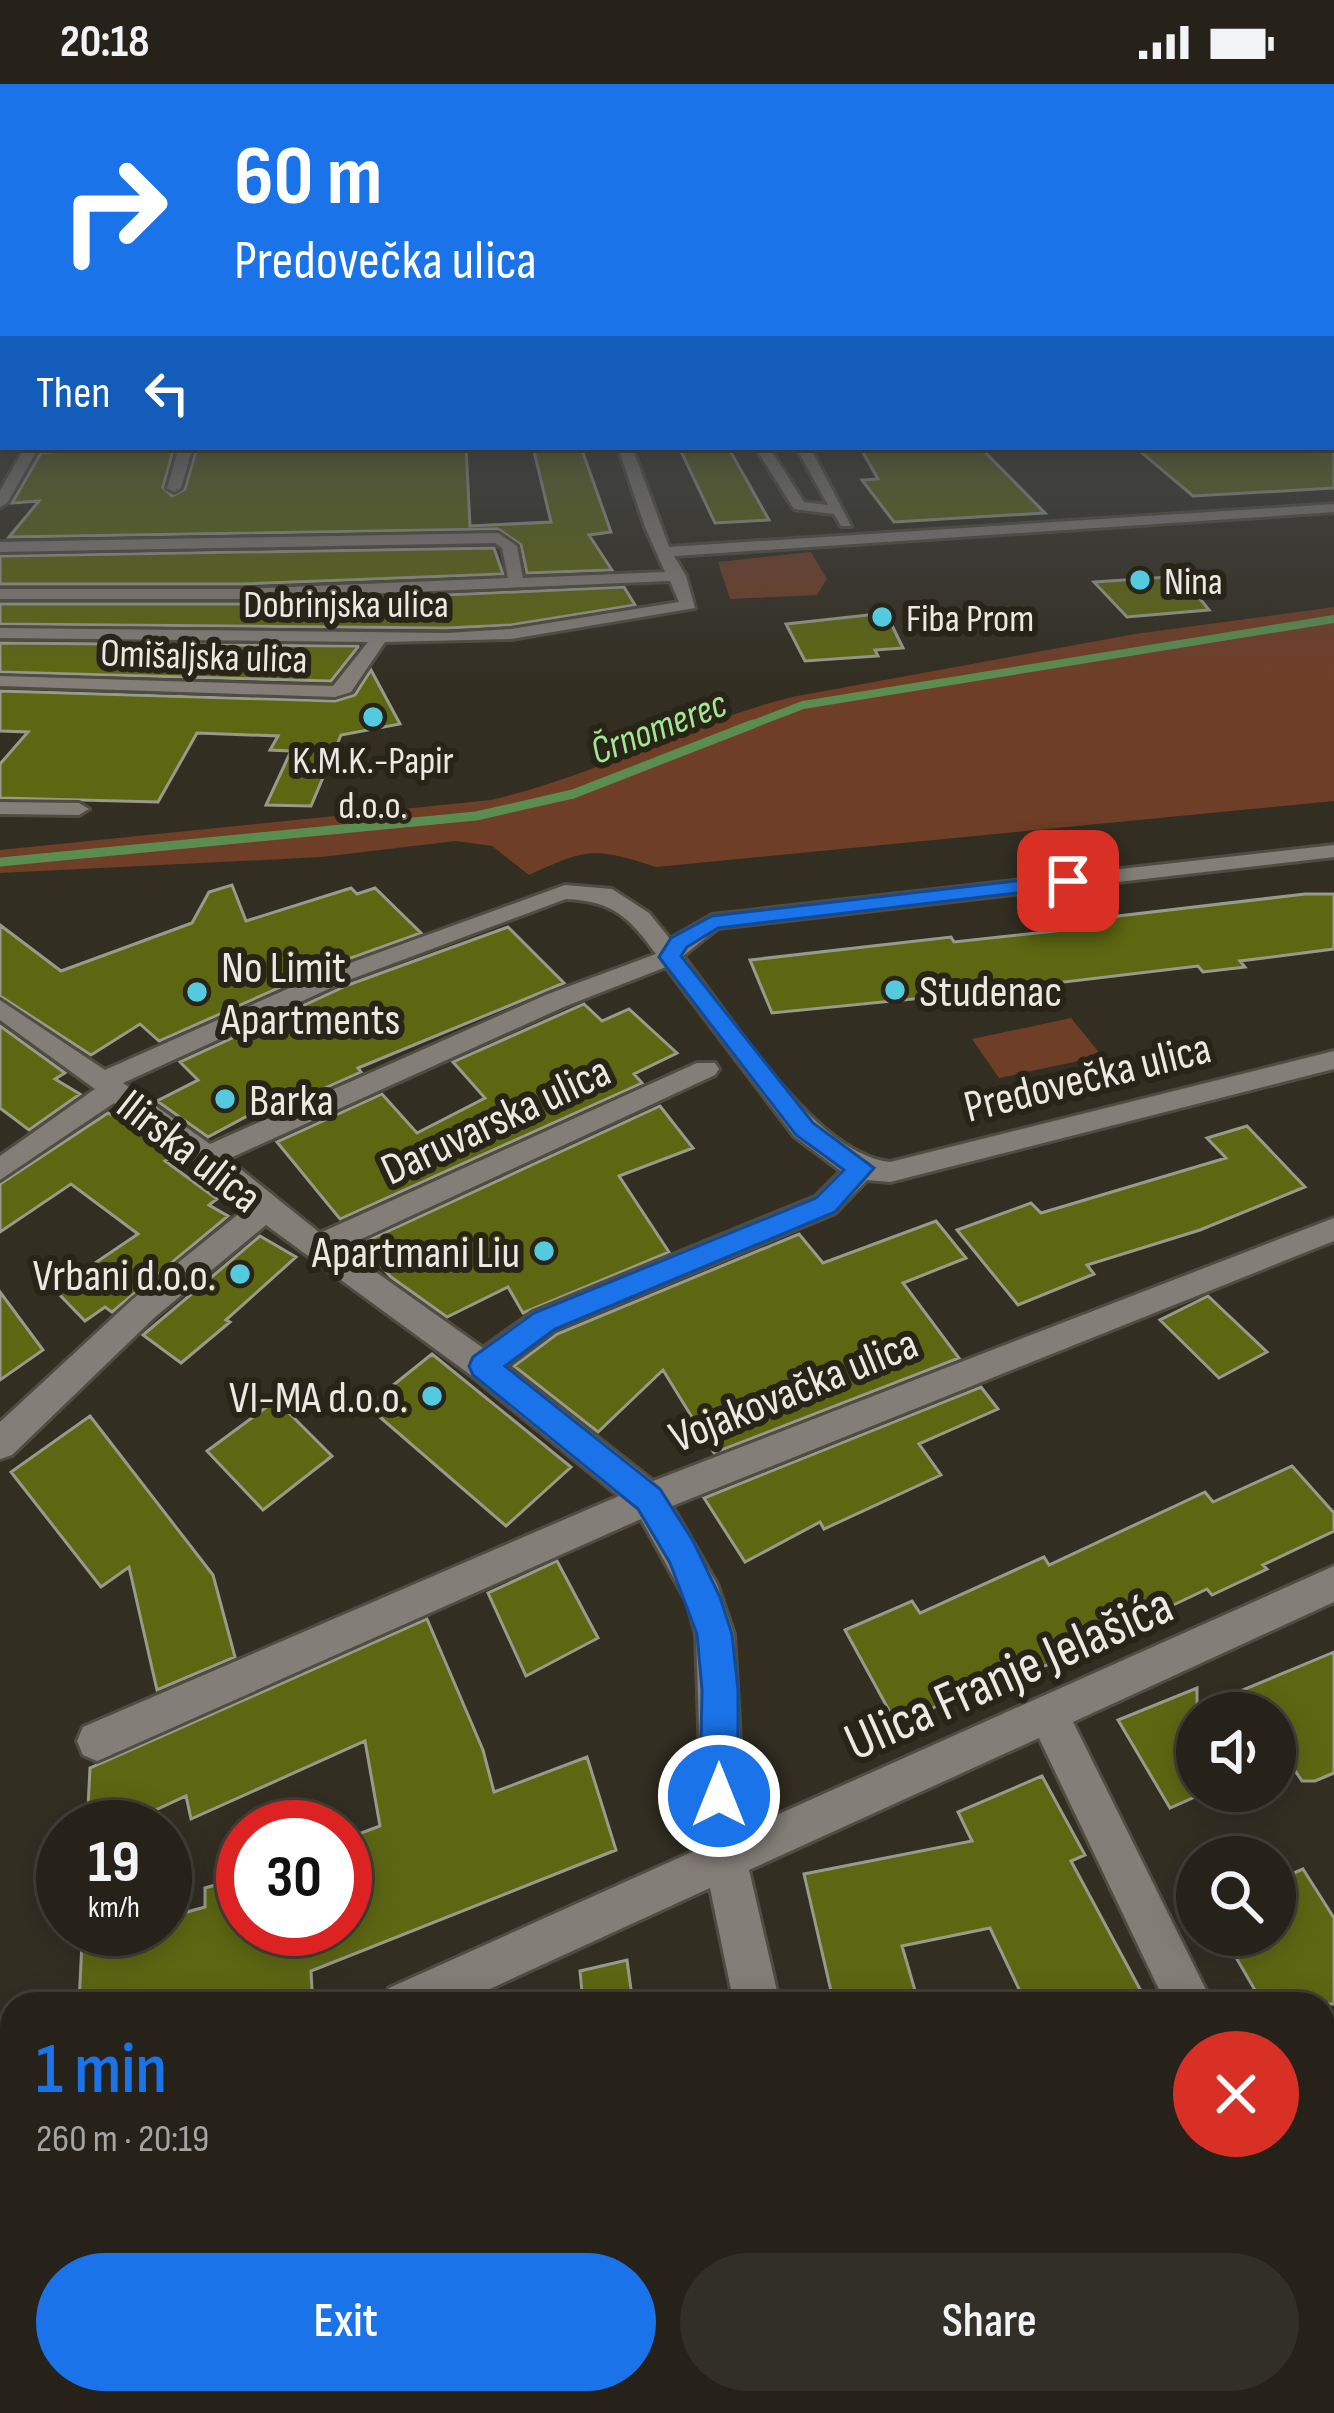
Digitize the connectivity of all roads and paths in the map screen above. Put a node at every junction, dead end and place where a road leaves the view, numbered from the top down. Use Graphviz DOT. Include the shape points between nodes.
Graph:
graph roads {
  1 [pos="22,465"];
  2 [pos="181,465"];
  3 [pos="631,465"];
  4 [pos="773,465"];
  5 [pos="814,465"];
  6 [pos="174,488"];
  7 [pos="1334,494"];
  8 [pos="1225,501"];
  9 [pos="0,503"];
  10 [pos="1334,508"];
  11 [pos="838,510"];
  12 [pos="856,538"];
  13 [pos="0,547"];
  14 [pos="667,552"];
  15 [pos="678,576"];
  16 [pos="517,586"];
  17 [pos="0,594"];
  18 [pos="0,632"];
  19 [pos="380,639"];
  20 [pos="0,681"];
  21 [pos="0,808"];
  22 [pos="79,809"];
  23 [pos="1334,851"];
  24 [pos="670,957"];
  25 [pos="0,1008"];
  26 [pos="1334,1060"];
  27 [pos="706,1069"];
  28 [pos="106,1086"];
  29 [pos="208,1157"];
  30 [pos="861,1168"];
  31 [pos="0,1170"];
  32 [pos="265,1209"];
  33 [pos="1334,1229"];
  34 [pos="320,1246"];
  35 [pos="483,1366"];
  36 [pos="0,1444"];
  37 [pos="649,1499"];
  38 [pos="1334,1584"];
  39 [pos="1048,1714"];
  40 [pos="97,1742"];
  41 [pos="725,1857"];
  42 [pos="431,1992"];
  43 [pos="754,1992"];
  44 [pos="1184,1992"];
  1 -- 9 [label="street"];
  2 -- 6 [label="street"];
  3 -- 14 [label="street"];
  4 -- 11 [label="street" via="799,506"];
  5 -- 11 [label="street"];
  7 -- 8 [label="street"];
  10 -- 12 [label="street"];
  11 -- 12 [label="street"];
  12 -- 14 [label="street"];
  13 -- 16 [label="street" via="497,538 508,546"];
  14 -- 15 [label="street"];
  15 -- 16 [label="street"];
  15 -- 19 [label="street, Dobrinjska ulica" via="689,605 511,634"];
  16 -- 17 [label="street"];
  18 -- 19 [label="street, Dobrinjska ulica"];
  19 -- 20 [label="street, Omišaljska ulica" via="335,692"];
  21 -- 22 [label="street"];
  23 -- 24 [label="street" via="712,922"];
  24 -- 28 [label="street" via="641,918 604,894 566,892 337,976"];
  24 -- 29 [label="street"];
  24 -- 30 [label="street" via="805,1129"];
  25 -- 28 [label="street, Ilirska ulica"];
  26 -- 30 [label="street, Predovečka ulica" via="890,1172"];
  27 -- 34 [label="street, Daruvarska ulica"];
  28 -- 29 [label="street, Ilirska ulica"];
  28 -- 31 [label="street"];
  29 -- 32 [label="street, Ilirska ulica"];
  30 -- 35 [label="street" via="825,1205 544,1321"];
  32 -- 34 [label="street, Ilirska ulica"];
  32 -- 36 [label="street" via="144,1308"];
  33 -- 37 [label="street, Vojakovačka ulica"];
  34 -- 35 [label="street, Ilirska ulica"];
  35 -- 37 [label="street, Ilirska ulica"];
  37 -- 40 [label="street, Vojakovačka ulica"];
  37 -- 41 [label="street, Ilirska ulica" via="715,1634"];
  38 -- 39 [label="street, Ulica Franje Jelašića"];
  39 -- 41 [label="street, Ulica Franje Jelašića"];
  39 -- 44 [label="street"];
  41 -- 42 [label="street, Ulica Franje Jelašića"];
  41 -- 43 [label="street, Ilirska ulica"];
}
